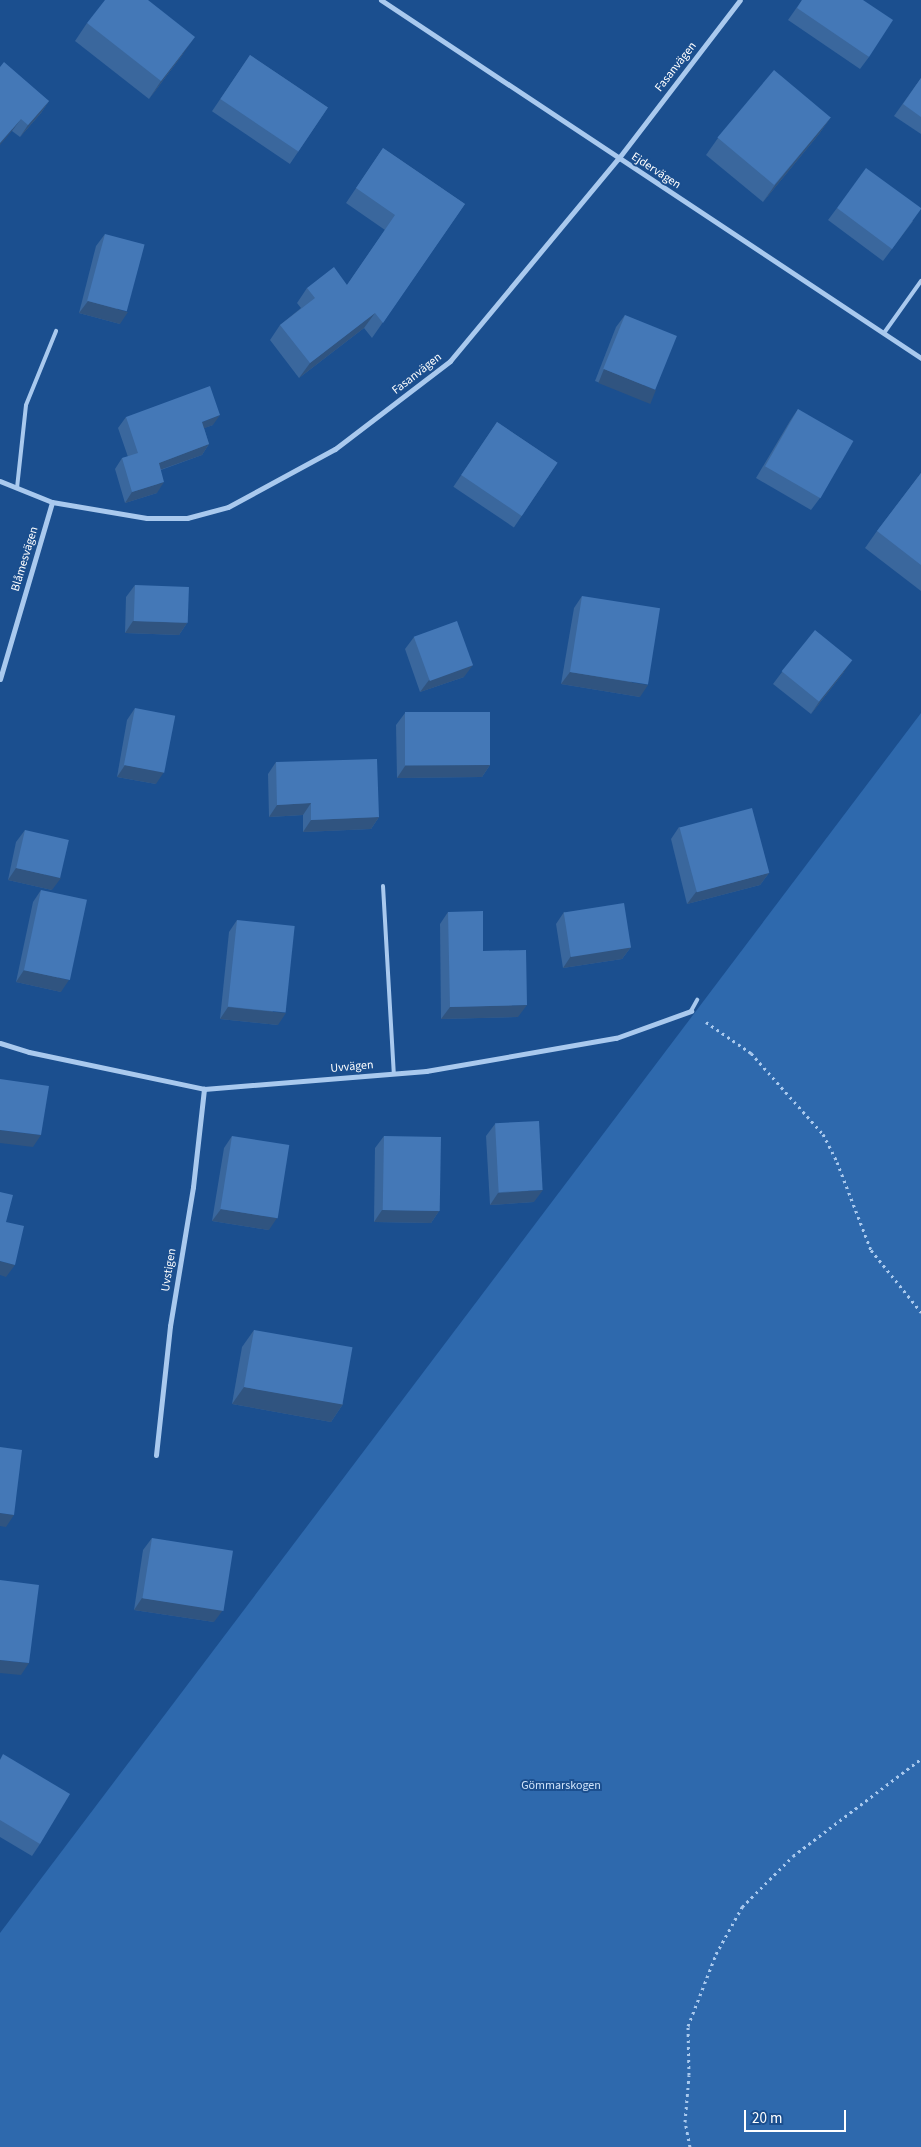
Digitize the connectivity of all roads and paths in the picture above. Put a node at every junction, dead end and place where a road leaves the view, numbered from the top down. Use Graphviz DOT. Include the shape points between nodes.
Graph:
graph roads {
  1 [pos="380,0"];
  2 [pos="740,0"];
  3 [pos="618,159"];
  4 [pos="921,281"];
  5 [pos="56,331"];
  6 [pos="884,333"];
  7 [pos="921,358"];
  8 [pos="0,481"];
  9 [pos="17,488"];
  10 [pos="52,502"];
  11 [pos="0,679"];
  12 [pos="383,886"];
  13 [pos="697,1000"];
  14 [pos="691,1012"];
  15 [pos="0,1042"];
  16 [pos="394,1074"];
  17 [pos="204,1090"];
  18 [pos="921,1312"];
  19 [pos="156,1455"];
  20 [pos="921,1759"];
  21 [pos="690,2147"];
  1 -- 3 [label="street, Ejdervägen"];
  2 -- 3 [label="street, Fasanvägen"];
  3 -- 6 [label="street, Ejdervägen"];
  3 -- 10 [label="street, Fasanvägen" via="450,361 335,449 228,507 187,518 147,518"];
  4 -- 6 [label="lane"];
  5 -- 9 [label="lane" via="26,405"];
  6 -- 7 [label="street, Ejdervägen"];
  8 -- 9 [label="street, Fasanvägen"];
  9 -- 10 [label="street, Fasanvägen"];
  10 -- 11 [label="street, Blåmesvägen"];
  12 -- 16 [label="lane"];
  13 -- 14 [label="lane"];
  14 -- 16 [label="street, Uvvägen" via="616,1038"];
  14 -- 18 [label="path" via="751,1053 823,1134 871,1250"];
  15 -- 17 [label="street, Uvvägen" via="29,1052"];
  16 -- 17 [label="street, Uvvägen"];
  17 -- 19 [label="street, Uvstigen" via="193,1187 170,1326"];
  20 -- 21 [label="path" via="793,1856 742,1907 716,1954 688,2026 689,2075 685,2122"];
}
